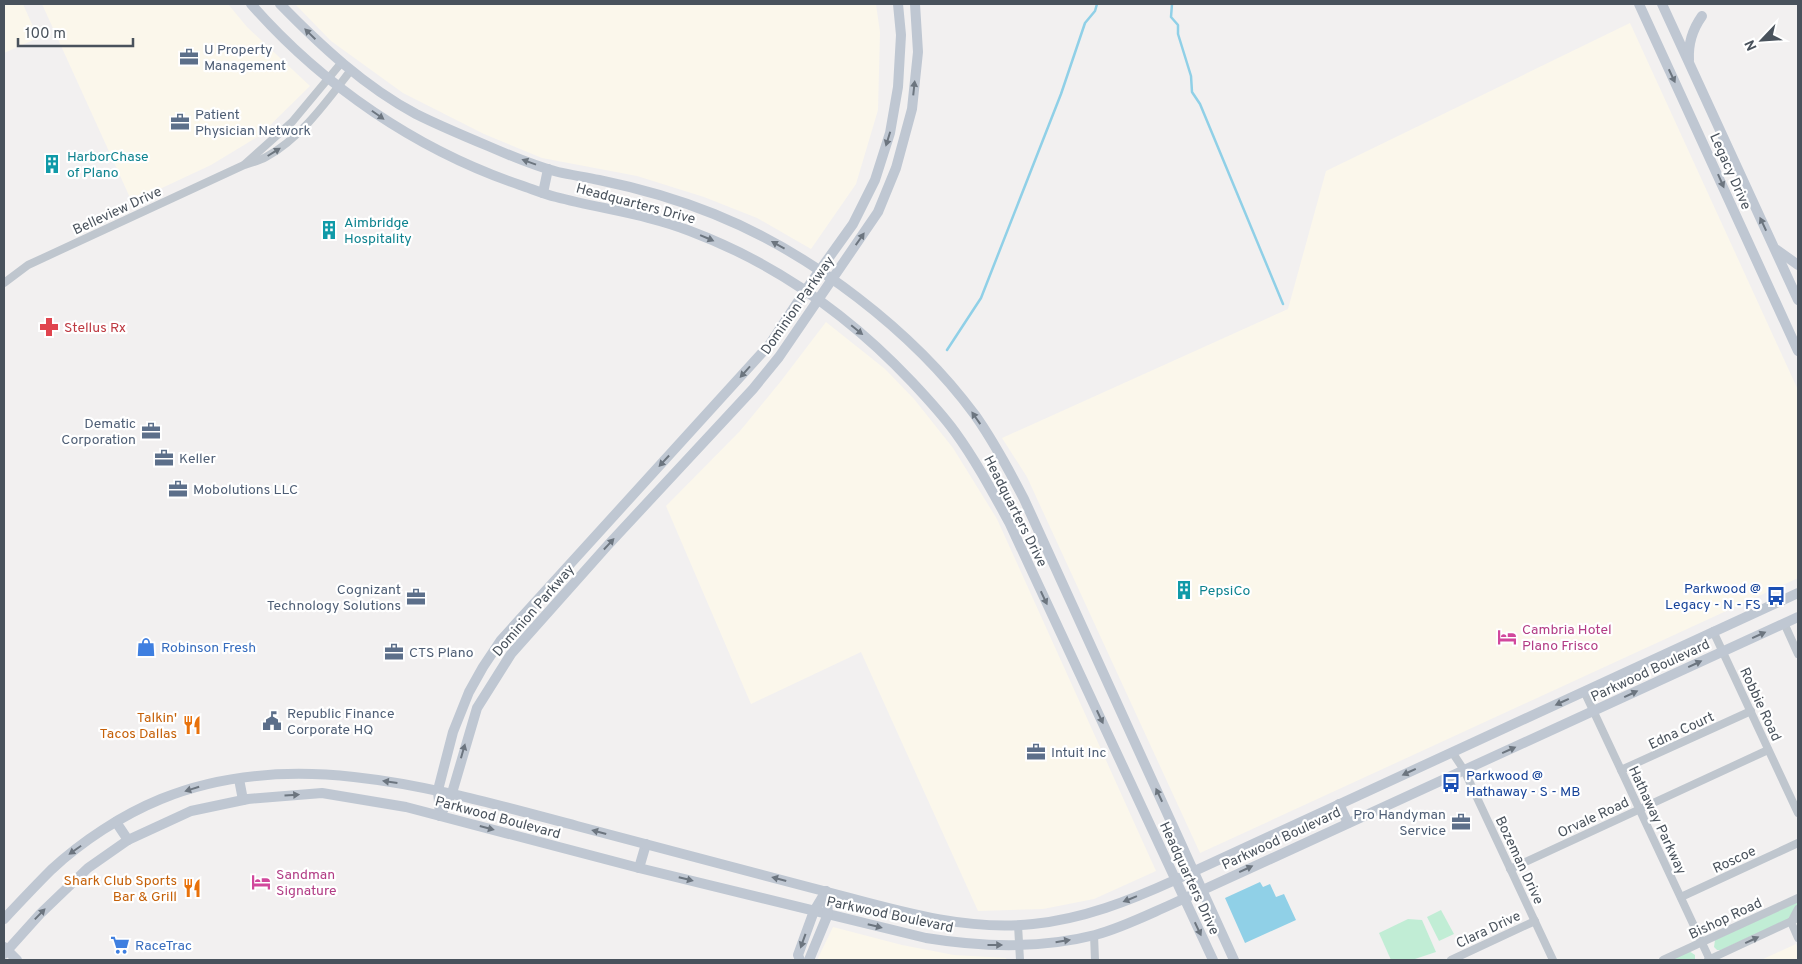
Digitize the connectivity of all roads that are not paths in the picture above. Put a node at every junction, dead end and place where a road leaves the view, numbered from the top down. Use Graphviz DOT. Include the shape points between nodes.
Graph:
graph roads {
  1 [pos="251,4"];
  2 [pos="280,4"];
  3 [pos="898,4"];
  4 [pos="915,4"];
  5 [pos="1639,4"];
  6 [pos="1662,4"];
  7 [pos="1702,16"];
  8 [pos="342,62"];
  9 [pos="1689,63"];
  10 [pos="351,70"];
  11 [pos="328,78"];
  12 [pos="339,86"];
  13 [pos="244,165"];
  14 [pos="548,169"];
  15 [pos="543,193"];
  16 [pos="1774,248"];
  17 [pos="1798,265"];
  18 [pos="820,271"];
  19 [pos="832,280"];
  20 [pos="4,283"];
  21 [pos="805,291"];
  22 [pos="819,300"];
  23 [pos="1798,300"];
  24 [pos="1798,351"];
  25 [pos="697,426"];
  26 [pos="709,436"];
  27 [pos="1798,593"];
  28 [pos="1798,616"];
  29 [pos="1784,623"];
  30 [pos="1713,632"];
  31 [pos="1722,652"];
  32 [pos="1798,654"];
  33 [pos="480,672"];
  34 [pos="494,680"];
  35 [pos="1584,691"];
  36 [pos="1593,711"];
  37 [pos="1750,711"];
  38 [pos="1462,748"];
  39 [pos="1768,750"];
  40 [pos="1452,752"];
  41 [pos="1464,770"];
  42 [pos="1621,770"];
  43 [pos="239,778"];
  44 [pos="438,790"];
  45 [pos="452,793"];
  46 [pos="243,800"];
  47 [pos="1339,804"];
  48 [pos="1639,809"];
  49 [pos="1798,814"];
  50 [pos="440,816"];
  51 [pos="116,822"];
  52 [pos="1348,823"];
  53 [pos="128,840"];
  54 [pos="1798,843"];
  55 [pos="646,844"];
  56 [pos="639,868"];
  57 [pos="1510,869"];
  58 [pos="1194,871"];
  59 [pos="1175,880"];
  60 [pos="1202,890"];
  61 [pos="826,891"];
  62 [pos="1680,897"];
  63 [pos="1184,898"];
  64 [pos="1798,898"];
  65 [pos="1798,909"];
  66 [pos="814,911"];
  67 [pos="828,914"];
  68 [pos="4,919"];
  69 [pos="1795,920"];
  70 [pos="1535,921"];
  71 [pos="1018,925"];
  72 [pos="1094,935"];
  73 [pos="1798,938"];
  74 [pos="1702,942"];
  75 [pos="1019,945"];
  76 [pos="5,950"];
  77 [pos="17,960"];
  78 [pos="800,960"];
  79 [pos="809,960"];
  80 [pos="1020,960"];
  81 [pos="1095,960"];
  82 [pos="1213,960"];
  83 [pos="1234,960"];
  84 [pos="1451,960"];
  85 [pos="1553,960"];
  86 [pos="1663,960"];
  87 [pos="1709,960"];
  1 -- 11 [label="main road, Headquarters Drive"];
  8 -- 2 [label="main road, Headquarters Drive, one-way"];
  3 -- 18 [label="main road, Dominion Parkway, one-way" via="901,35 898,87 890,133 875,180 853,224"];
  19 -- 4 [label="main road, Dominion Parkway, one-way" via="878,212 896,168 912,109 918,52"];
  5 -- 24 [label="main road, Legacy Drive, one-way"];
  6 -- 9 [label="main road, Legacy Drive"];
  7 -- 9 [label="main road" via="1690,39"];
  8 -- 10 [label="main road, Headquarters Drive"];
  8 -- 11 [label="street, Belleview Drive"];
  16 -- 9 [label="main road, Legacy Drive, one-way"];
  10 -- 12 [label="street, Belleview Drive"];
  14 -- 10 [label="main road, Headquarters Drive, one-way" via="415,114"];
  11 -- 12 [label="main road, Headquarters Drive"];
  11 -- 13 [label="street, Belleview Drive" via="292,122"];
  13 -- 12 [label="street, Belleview Drive, one-way" via="264,159 281,148"];
  12 -- 15 [label="main road, Headquarters Drive, one-way" via="425,144 480,170"];
  13 -- 20 [label="street, Belleview Drive" via="28,265"];
  14 -- 15 [label="main road"];
  18 -- 14 [label="main road, Headquarters Drive, one-way" via="768,239 712,213 644,191"];
  15 -- 21 [label="main road, Headquarters Drive, one-way" via="691,231 771,268"];
  16 -- 17 [label="main road"];
  16 -- 23 [label="main road, Legacy Drive"];
  18 -- 19 [label="main road, Headquarters Drive"];
  18 -- 21 [label="main road, Dominion Parkway"];
  19 -- 22 [label="main road, Dominion Parkway"];
  58 -- 19 [label="main road, Headquarters Drive, one-way" via="1038,528 1003,459 975,416 921,354 875,312"];
  21 -- 22 [label="main road, Headquarters Drive"];
  21 -- 25 [label="main road, Dominion Parkway, one-way" via="770,344"];
  22 -- 26 [label="main road, Dominion Parkway" via="779,357"];
  22 -- 59 [label="main road, Headquarters Drive, one-way" via="870,341 929,400 954,430 988,484 1009,522"];
  25 -- 26 [label="main road"];
  25 -- 33 [label="main road, Dominion Parkway, one-way" via="501,640"];
  34 -- 26 [label="main road, Dominion Parkway, one-way" via="539,621"];
  27 -- 30 [label="main road, Parkwood Boulevard"];
  28 -- 29 [label="main road, Parkwood Boulevard"];
  31 -- 29 [label="main road, Parkwood Boulevard, one-way"];
  29 -- 32 [label="street"];
  30 -- 31 [label="street, Robbie Road"];
  30 -- 35 [label="main road, Parkwood Boulevard"];
  36 -- 31 [label="main road, Parkwood Boulevard, one-way"];
  31 -- 37 [label="street, Robbie Road"];
  33 -- 34 [label="main road"];
  33 -- 44 [label="main road, Dominion Parkway" via="453,732"];
  45 -- 34 [label="main road, Dominion Parkway, one-way" via="473,718"];
  35 -- 36 [label="street, Hathaway Parkway"];
  35 -- 38 [label="main road, Parkwood Boulevard, one-way"];
  41 -- 36 [label="main road, Parkwood Boulevard, one-way"];
  36 -- 42 [label="street, Hathaway Parkway"];
  37 -- 39 [label="street, Robbie Road"];
  37 -- 42 [label="street, Edna Court"];
  38 -- 40 [label="main road, Parkwood Boulevard"];
  38 -- 41 [label="street, Bozeman Drive"];
  39 -- 48 [label="street, Orvale Road"];
  39 -- 49 [label="street, Robbie Road"];
  40 -- 41 [label="street, Bozeman Drive"];
  40 -- 47 [label="main road, Parkwood Boulevard, one-way"];
  41 -- 52 [label="main road, Parkwood Boulevard"];
  41 -- 57 [label="street, Bozeman Drive"];
  42 -- 48 [label="street, Hathaway Parkway"];
  44 -- 43 [label="main road, Parkwood Boulevard, one-way" via="343,775 269,774"];
  43 -- 46 [label="main road"];
  43 -- 51 [label="main road, Parkwood Boulevard, one-way" via="161,799"];
  44 -- 45 [label="main road, Parkwood Boulevard"];
  44 -- 50 [label="main road, Dominion Parkway"];
  45 -- 50 [label="main road, Dominion Parkway"];
  55 -- 45 [label="main road, Parkwood Boulevard, one-way"];
  46 -- 50 [label="main road, Parkwood Boulevard, one-way" via="322,793 393,804"];
  46 -- 53 [label="main road, Parkwood Boulevard" via="191,811"];
  47 -- 52 [label="main road"];
  47 -- 58 [label="main road, Parkwood Boulevard"];
  48 -- 57 [label="street, Orvale Road"];
  48 -- 62 [label="street, Hathaway Parkway"];
  50 -- 56 [label="main road, Parkwood Boulevard, one-way"];
  51 -- 53 [label="main road"];
  51 -- 68 [label="main road, Parkwood Boulevard, one-way" via="51,870"];
  60 -- 52 [label="main road, Parkwood Boulevard, one-way"];
  76 -- 53 [label="main road, Parkwood Boulevard, one-way" via="88,868"];
  54 -- 62 [label="street, Roscoe"];
  55 -- 56 [label="main road"];
  61 -- 55 [label="main road, Parkwood Boulevard, one-way"];
  56 -- 66 [label="main road, Parkwood Boulevard, one-way"];
  57 -- 70 [label="street, Bozeman Drive"];
  58 -- 59 [label="main road, Parkwood Boulevard"];
  58 -- 60 [label="main road, Headquarters Drive"];
  59 -- 63 [label="main road, Headquarters Drive"];
  59 -- 71 [label="main road, Parkwood Boulevard, one-way" via="1097,912 1066,920"];
  60 -- 63 [label="main road, Parkwood Boulevard"];
  60 -- 83 [label="main road, Headquarters Drive"];
  61 -- 66 [label="main road"];
  61 -- 67 [label="main road"];
  61 -- 71 [label="main road, Parkwood Boulevard" via="930,917 988,925"];
  62 -- 74 [label="street, Hathaway Parkway"];
  63 -- 72 [label="main road, Parkwood Boulevard"];
  63 -- 82 [label="main road, Headquarters Drive, one-way"];
  64 -- 74 [label="street, Bishop Road"];
  65 -- 69 [label="street"];
  66 -- 67 [label="main road, Parkwood Boulevard"];
  66 -- 78 [label="main road, one-way" via="798,955"];
  67 -- 75 [label="main road, Parkwood Boulevard, one-way" via="943,941"];
  67 -- 79 [label="main road"];
  69 -- 73 [label="street"];
  87 -- 69 [label="street, one-way"];
  70 -- 84 [label="street, Clara Drive"];
  70 -- 85 [label="street, Bozeman Drive"];
  71 -- 75 [label="street"];
  75 -- 72 [label="main road, Parkwood Boulevard, one-way"];
  72 -- 81 [label="street"];
  74 -- 86 [label="street, Bishop Road"];
  74 -- 87 [label="street, Hathaway Parkway"];
  75 -- 80 [label="street"];
  76 -- 77 [label="main road"];
}
